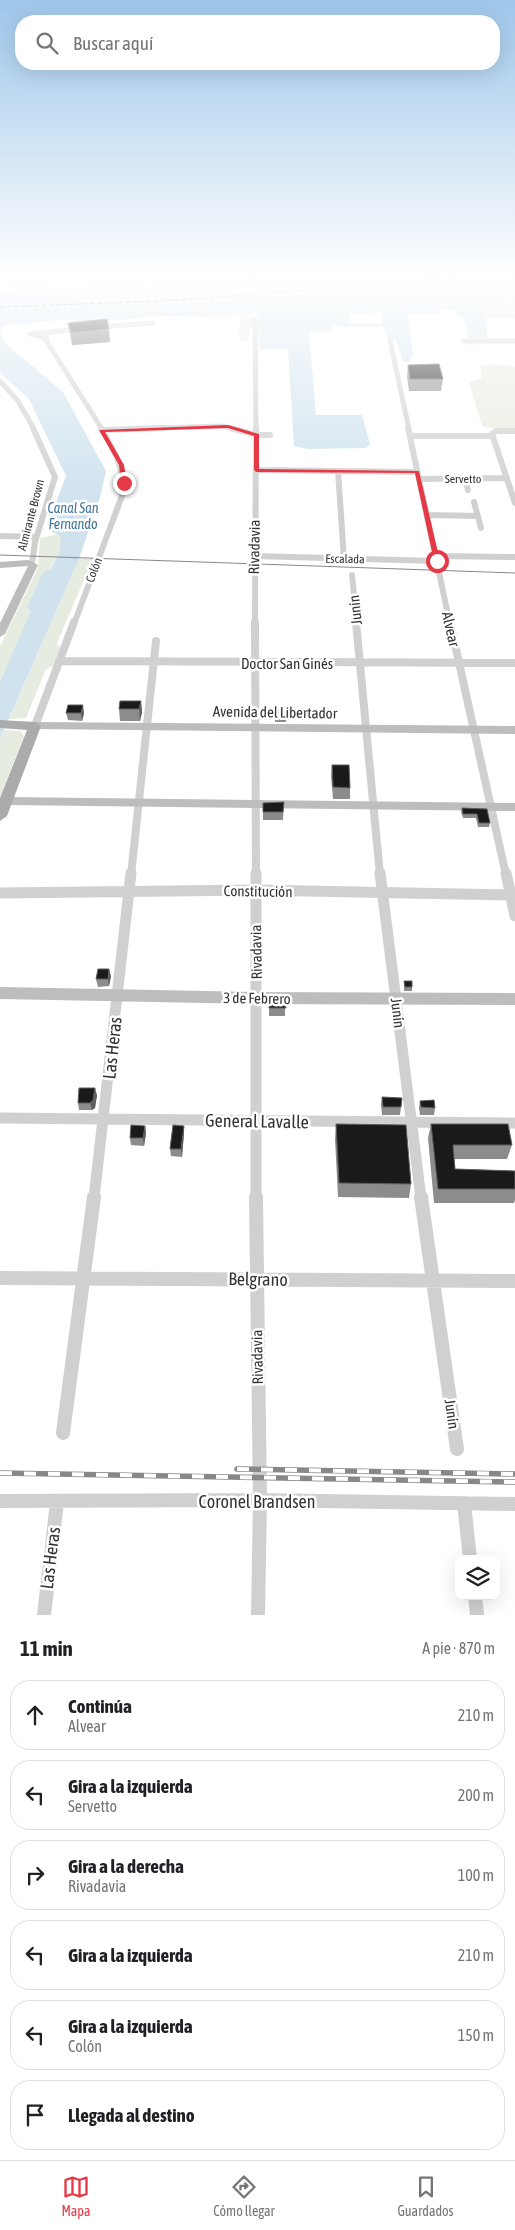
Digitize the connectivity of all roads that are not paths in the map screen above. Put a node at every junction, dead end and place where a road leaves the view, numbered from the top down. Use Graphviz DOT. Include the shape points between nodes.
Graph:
graph roads {
  1 [pos="54,353"];
  2 [pos="256,353"];
  3 [pos="393,353"];
  4 [pos="0,381"];
  5 [pos="10,389"];
  6 [pos="0,391"];
  7 [pos="102,430"];
  8 [pos="515,431"];
  9 [pos="493,434"];
  10 [pos="257,435"];
  11 [pos="270,435"];
  12 [pos="410,436"];
  13 [pos="256,470"];
  14 [pos="338,471"];
  15 [pos="418,475"];
  16 [pos="507,478"];
  17 [pos="465,479"];
  18 [pos="468,490"];
  19 [pos="474,502"];
  20 [pos="515,503"];
  21 [pos="427,515"];
  22 [pos="478,516"];
  23 [pos="482,528"];
  24 [pos="0,536"];
  25 [pos="36,540"];
  26 [pos="0,541"];
  27 [pos="254,556"];
  28 [pos="515,557"];
  29 [pos="344,559"];
  30 [pos="436,559"];
  31 [pos="32,563"];
  32 [pos="0,565"];
  33 [pos="352,575"];
  34 [pos="0,634"];
  35 [pos="156,641"];
  36 [pos="58,661"];
  37 [pos="256,662"];
  38 [pos="154,663"];
  39 [pos="360,663"];
  40 [pos="459,663"];
  41 [pos="515,663"];
  42 [pos="6,724"];
  43 [pos="35,726"];
  44 [pos="254,726"];
  45 [pos="146,727"];
  46 [pos="366,728"];
  47 [pos="474,729"];
  48 [pos="515,730"];
  49 [pos="6,801"];
  50 [pos="254,802"];
  51 [pos="137,803"];
  52 [pos="373,804"];
  53 [pos="491,806"];
  54 [pos="515,806"];
  55 [pos="0,816"];
  56 [pos="255,890"];
  57 [pos="127,891"];
  58 [pos="0,893"];
  59 [pos="382,894"];
  60 [pos="513,895"];
  61 [pos="515,916"];
  62 [pos="0,993"];
  63 [pos="118,996"];
  64 [pos="256,998"];
  65 [pos="396,998"];
  66 [pos="515,999"];
  67 [pos="0,1118"];
  68 [pos="104,1119"];
  69 [pos="256,1121"];
  70 [pos="412,1122"];
  71 [pos="515,1123"];
  72 [pos="0,1278"];
  73 [pos="83,1278"];
  74 [pos="256,1279"];
  75 [pos="432,1281"];
  76 [pos="515,1281"];
  77 [pos="63,1433"];
  78 [pos="457,1449"];
  79 [pos="0,1500"];
  80 [pos="260,1500"];
  81 [pos="57,1502"];
  82 [pos="464,1503"];
  83 [pos="515,1504"];
  84 [pos="470,1555"];
  85 [pos="475,1600"];
  86 [pos="44,1615"];
  87 [pos="258,1615"];
  88 [pos="477,1615"];
  1 -- 7 [label="street, Colón"];
  2 -- 10 [label="street, Rivadavia"];
  3 -- 12 [label="street, Alvear"];
  4 -- 5 [label="street, Almirante Brown"];
  5 -- 6 [label="street"];
  5 -- 25 [label="street, Almirante Brown" via="27,416 55,477"];
  7 -- 10 [label="street" via="222,426"];
  7 -- 36 [label="street, Colón" via="121,465 122,496"];
  8 -- 9 [label="street"];
  9 -- 12 [label="street"];
  9 -- 16 [label="street"];
  10 -- 11 [label="street"];
  10 -- 13 [label="street, Rivadavia"];
  12 -- 15 [label="street, Alvear"];
  13 -- 14 [label="street, Servetto"];
  13 -- 27 [label="street, Rivadavia"];
  14 -- 15 [label="street, Servetto"];
  14 -- 29 [label="street"];
  15 -- 17 [label="street, Servetto"];
  15 -- 21 [label="street, Alvear"];
  16 -- 17 [label="street, Servetto"];
  16 -- 20 [label="street"];
  17 -- 18 [label="street"];
  19 -- 22 [label="street"];
  21 -- 22 [label="street"];
  21 -- 30 [label="street, Alvear"];
  22 -- 23 [label="street"];
  24 -- 25 [label="street"];
  25 -- 26 [label="street"];
  25 -- 31 [label="street, Almirante Brown"];
  27 -- 29 [label="street, Escalada"];
  27 -- 37 [label="street, Rivadavia"];
  28 -- 30 [label="street, Escalada"];
  29 -- 30 [label="street, Escalada"];
  30 -- 40 [label="street, Alvear"];
  31 -- 32 [label="main road"];
  31 -- 34 [label="main road, Almirante Brown"];
  33 -- 39 [label="street, Junín"];
  35 -- 38 [label="street, Las Heras"];
  36 -- 38 [label="street, Doctor San Ginés"];
  36 -- 43 [label="street, Colón"];
  37 -- 38 [label="street, Doctor San Ginés"];
  37 -- 39 [label="street, Doctor San Ginés"];
  37 -- 44 [label="street, Rivadavia"];
  38 -- 45 [label="street, Las Heras"];
  39 -- 40 [label="street, Doctor San Ginés"];
  39 -- 46 [label="street, Junín"];
  40 -- 41 [label="street, Doctor San Ginés"];
  40 -- 47 [label="street, Alvear"];
  42 -- 43 [label="main road"];
  43 -- 45 [label="main road, Avenida del Libertador"];
  43 -- 49 [label="main road, Colón"];
  44 -- 45 [label="main road, Avenida del Libertador"];
  44 -- 46 [label="main road, Avenida del Libertador"];
  44 -- 50 [label="street, Rivadavia"];
  45 -- 51 [label="street, Las Heras"];
  46 -- 47 [label="main road, Avenida del Libertador"];
  46 -- 52 [label="street, Junín"];
  47 -- 48 [label="main road, Avenida del Libertador"];
  47 -- 53 [label="street, Alvear"];
  49 -- 51 [label="main road"];
  49 -- 55 [label="main road, Colón"];
  50 -- 51 [label="main road"];
  50 -- 52 [label="main road"];
  50 -- 56 [label="street, Rivadavia"];
  51 -- 57 [label="street, Las Heras"];
  52 -- 53 [label="main road"];
  52 -- 59 [label="street, Junín"];
  53 -- 54 [label="main road"];
  53 -- 60 [label="street, Alvear"];
  56 -- 57 [label="street, Constitución"];
  56 -- 59 [label="street, Constitución"];
  56 -- 64 [label="street, Rivadavia"];
  57 -- 58 [label="street, Constitución"];
  57 -- 63 [label="street, Las Heras"];
  59 -- 60 [label="street, Constitución"];
  59 -- 65 [label="street, Junín"];
  60 -- 61 [label="street, Alvear"];
  62 -- 63 [label="main road, 3 de Febrero"];
  63 -- 64 [label="main road, 3 de Febrero"];
  63 -- 68 [label="street, Las Heras"];
  64 -- 65 [label="main road, 3 de Febrero"];
  64 -- 69 [label="street, Rivadavia"];
  65 -- 66 [label="main road, 3 de Febrero"];
  65 -- 70 [label="street, Junín"];
  67 -- 68 [label="street, General Lavalle"];
  68 -- 69 [label="street, General Lavalle"];
  68 -- 73 [label="street, Las Heras"];
  69 -- 70 [label="street, General Lavalle"];
  69 -- 74 [label="street, Rivadavia"];
  70 -- 71 [label="street, General Lavalle"];
  70 -- 75 [label="street, Junín"];
  72 -- 73 [label="street, Belgrano"];
  73 -- 74 [label="street, Belgrano"];
  73 -- 77 [label="street, Las Heras"];
  74 -- 75 [label="street, Belgrano"];
  74 -- 80 [label="street, Rivadavia"];
  75 -- 76 [label="street, Belgrano"];
  75 -- 78 [label="street, Junín"];
  79 -- 81 [label="street, Coronel Brandsen"];
  80 -- 81 [label="street, Coronel Brandsen"];
  80 -- 82 [label="street, Coronel Brandsen"];
  80 -- 87 [label="street, Rivadavia"];
  81 -- 86 [label="street, Las Heras"];
  82 -- 83 [label="street, Coronel Brandsen"];
  82 -- 84 [label="street"];
  85 -- 88 [label="street"];
}
